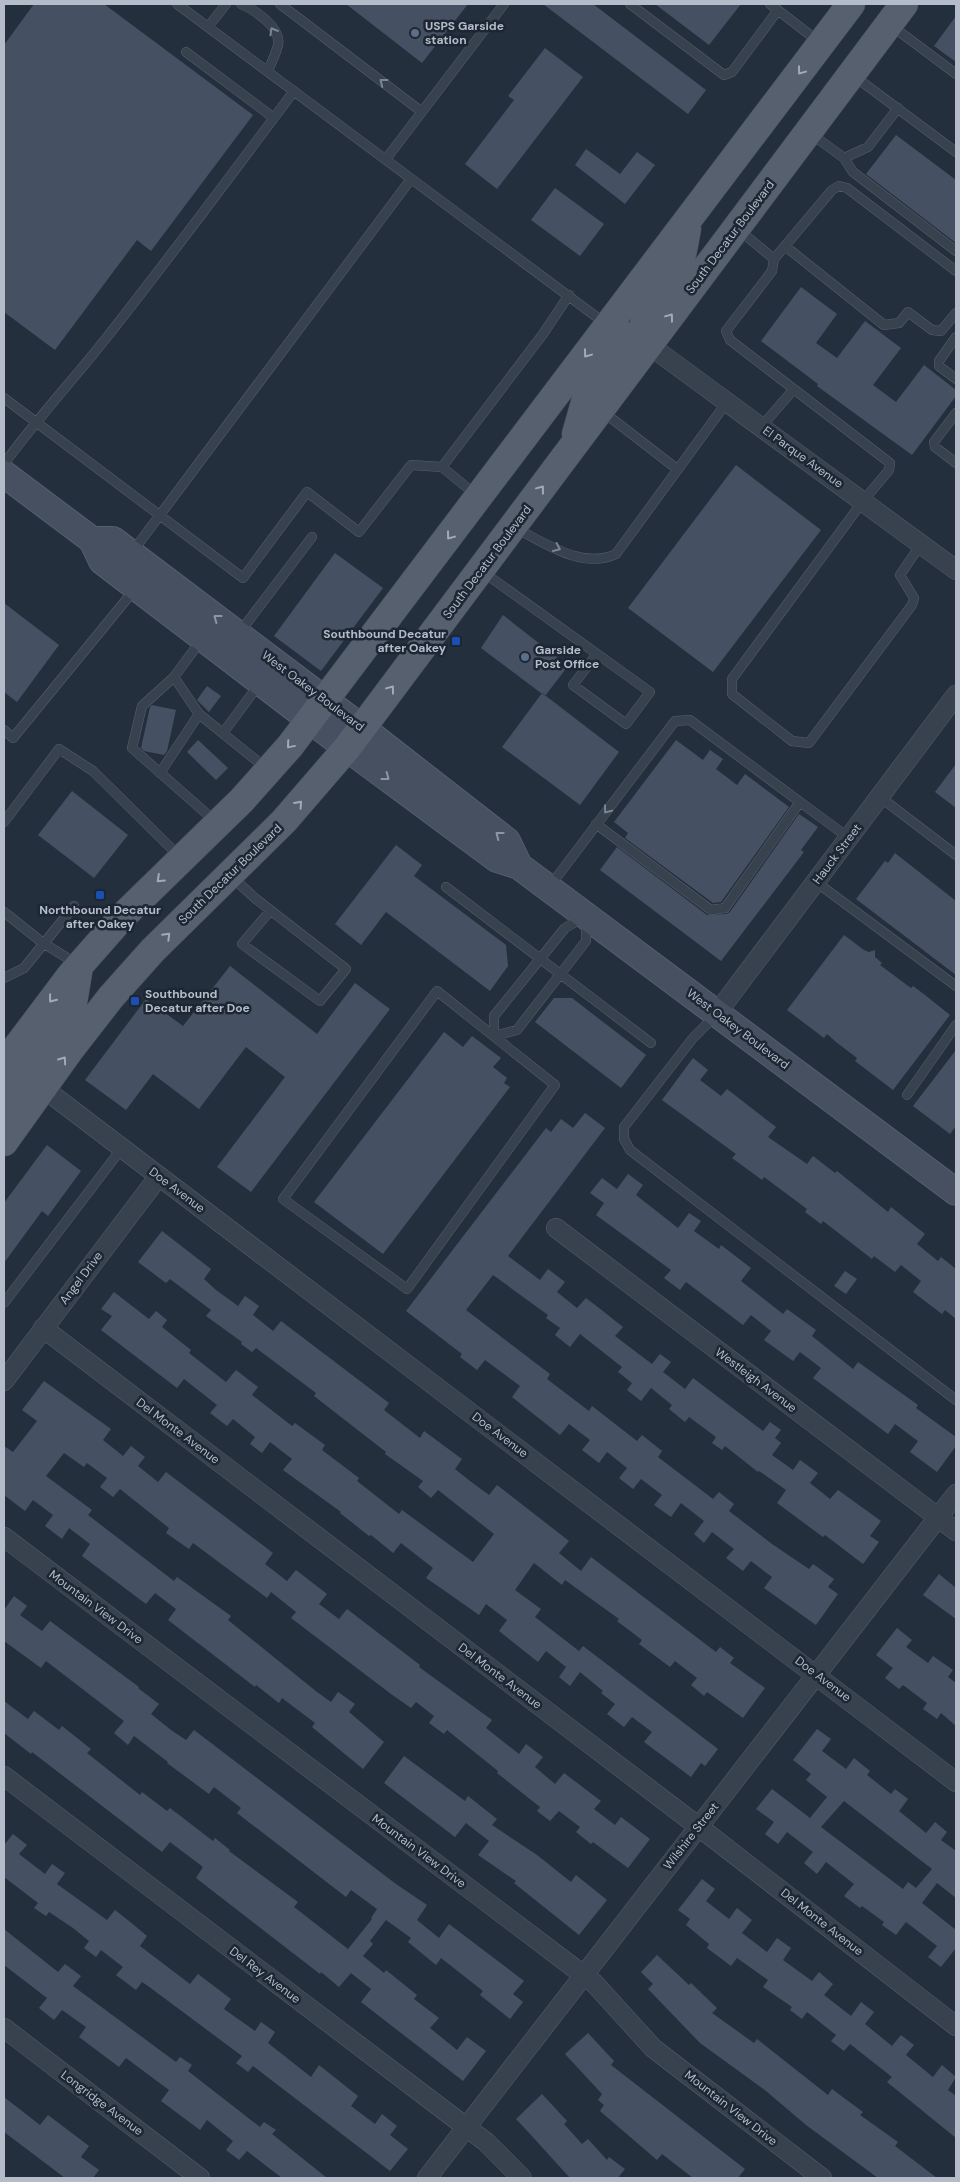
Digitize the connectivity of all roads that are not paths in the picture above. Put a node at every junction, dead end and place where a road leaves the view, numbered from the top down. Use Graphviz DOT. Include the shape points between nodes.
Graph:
graph roads {
  1 [pos="226,4"];
  2 [pos="241,4"];
  3 [pos="280,4"];
  4 [pos="504,4"];
  5 [pos="630,4"];
  6 [pos="770,4"];
  7 [pos="851,4"];
  8 [pos="180,5"];
  9 [pos="778,10"];
  10 [pos="897,14"];
  11 [pos="208,27"];
  12 [pos="821,44"];
  13 [pos="186,52"];
  14 [pos="268,71"];
  15 [pos="852,74"];
  16 [pos="956,74"];
  17 [pos="294,92"];
  18 [pos="898,108"];
  19 [pos="422,112"];
  20 [pos="274,118"];
  21 [pos="808,132"];
  22 [pos="956,152"];
  23 [pos="844,158"];
  24 [pos="386,159"];
  25 [pos="411,180"];
  26 [pos="690,218"];
  27 [pos="737,228"];
  28 [pos="785,246"];
  29 [pos="956,251"];
  30 [pos="774,259"];
  31 [pos="956,271"];
  32 [pos="569,295"];
  33 [pos="956,313"];
  34 [pos="609,325"];
  35 [pos="956,337"];
  36 [pos="649,345"];
  37 [pos="956,379"];
  38 [pos="794,389"];
  39 [pos="4,398"];
  40 [pos="727,402"];
  41 [pos="600,410"];
  42 [pos="956,413"];
  43 [pos="35,422"];
  44 [pos="761,427"];
  45 [pos="572,447"];
  46 [pos="956,463"];
  47 [pos="4,464"];
  48 [pos="442,467"];
  49 [pos="677,469"];
  50 [pos="4,474"];
  51 [pos="479,497"];
  52 [pos="863,501"];
  53 [pos="159,516"];
  54 [pos="513,527"];
  55 [pos="312,537"];
  56 [pos="92,540"];
  57 [pos="921,544"];
  58 [pos="131,553"];
  59 [pos="481,570"];
  60 [pos="956,570"];
  61 [pos="136,587"];
  62 [pos="238,634"];
  63 [pos="203,638"];
  64 [pos="597,654"];
  65 [pos="174,678"];
  66 [pos="261,682"];
  67 [pos="956,695"];
  68 [pos="318,710"];
  69 [pos="199,714"];
  70 [pos="4,730"];
  71 [pos="223,733"];
  72 [pos="354,738"];
  73 [pos="269,770"];
  74 [pos="160,773"];
  75 [pos="880,797"];
  76 [pos="800,802"];
  77 [pos="4,822"];
  78 [pos="218,824"];
  79 [pos="596,824"];
  80 [pos="849,838"];
  81 [pos="956,854"];
  82 [pos="182,859"];
  83 [pos="230,875"];
  84 [pos="816,882"];
  85 [pos="446,887"];
  86 [pos="549,888"];
  87 [pos="74,906"];
  88 [pos="270,911"];
  89 [pos="4,912"];
  90 [pos="586,916"];
  91 [pos="43,943"];
  92 [pos="541,958"];
  93 [pos="80,965"];
  94 [pos="561,974"];
  95 [pos="4,977"];
  96 [pos="956,986"];
  97 [pos="718,1013"];
  98 [pos="956,1025"];
  99 [pos="494,1036"];
  100 [pos="651,1043"];
  101 [pos="4,1062"];
  102 [pos="43,1088"];
  103 [pos="907,1094"];
  104 [pos="4,1107"];
  105 [pos="4,1142"];
  106 [pos="122,1148"];
  107 [pos="159,1176"];
  108 [pos="956,1192"];
  109 [pos="556,1228"];
  110 [pos="4,1303"];
  111 [pos="43,1328"];
  112 [pos="4,1381"];
  113 [pos="956,1400"];
  114 [pos="956,1494"];
  115 [pos="938,1517"];
  116 [pos="956,1531"];
  117 [pos="4,1537"];
  118 [pos="817,1675"];
  119 [pos="4,1776"];
  120 [pos="956,1782"];
  121 [pos="699,1827"];
  122 [pos="584,1975"];
  123 [pos="956,2026"];
  124 [pos="4,2028"];
  125 [pos="466,2127"];
  126 [pos="200,2178"];
  127 [pos="426,2178"];
  128 [pos="522,2178"];
  129 [pos="822,2178"];
  1 -- 11 [label="lane"];
  14 -- 2 [label="lane, one-way" via="279,43 276,31"];
  19 -- 3 [label="lane, one-way"];
  4 -- 19 [label="lane"];
  5 -- 9 [label="lane" via="724,75 732,72"];
  6 -- 9 [label="lane"];
  7 -- 12 [label="main road"];
  8 -- 11 [label="lane"];
  9 -- 12 [label="lane"];
  10 -- 15 [label="main road, South Decatur Boulevard"];
  10 -- 16 [label="lane"];
  11 -- 14 [label="lane"];
  12 -- 26 [label="main road, one-way"];
  13 -- 20 [label="lane"];
  14 -- 17 [label="lane"];
  15 -- 18 [label="lane"];
  15 -- 21 [label="main road, South Decatur Boulevard"];
  17 -- 20 [label="lane"];
  17 -- 24 [label="lane"];
  18 -- 22 [label="lane"];
  18 -- 23 [label="lane" via="868,147"];
  19 -- 24 [label="lane"];
  20 -- 43 [label="lane" via="127,312"];
  21 -- 23 [label="lane"];
  21 -- 27 [label="main road, South Decatur Boulevard"];
  23 -- 29 [label="lane" via="853,172"];
  24 -- 25 [label="lane"];
  25 -- 32 [label="lane"];
  25 -- 53 [label="lane"];
  26 -- 34 [label="main road"];
  26 -- 36 [label="main road" via="676,276 645,318 642,329"];
  27 -- 30 [label="lane"];
  36 -- 27 [label="main road, South Decatur Boulevard, one-way"];
  28 -- 30 [label="lane"];
  28 -- 31 [label="lane" via="832,190 839,186 847,188"];
  28 -- 33 [label="lane" via="884,325 899,323 908,312 932,330 941,331"];
  30 -- 38 [label="lane" via="772,271 726,331 730,340"];
  32 -- 34 [label="lane"];
  32 -- 48 [label="lane"];
  34 -- 45 [label="main road" via="625,337 625,342 587,395"];
  34 -- 51 [label="main road, one-way"];
  35 -- 37 [label="lane" via="938,361 939,366"];
  36 -- 40 [label="street, El Parque Avenue"];
  36 -- 41 [label="main road, South Decatur Boulevard"];
  38 -- 44 [label="lane"];
  38 -- 52 [label="lane" via="890,463 889,470"];
  39 -- 43 [label="lane"];
  40 -- 44 [label="street, El Parque Avenue"];
  40 -- 49 [label="lane"];
  41 -- 45 [label="main road, South Decatur Boulevard"];
  41 -- 49 [label="lane"];
  42 -- 46 [label="lane" via="934,442 935,447"];
  43 -- 47 [label="lane"];
  43 -- 53 [label="lane"];
  44 -- 52 [label="street, El Parque Avenue"];
  54 -- 45 [label="main road, South Decatur Boulevard, one-way"];
  48 -- 51 [label="lane"];
  48 -- 53 [label="lane" via="411,465 359,532 307,492 243,578"];
  54 -- 49 [label="lane, one-way" via="573,556 589,560 606,558 616,554"];
  50 -- 56 [label="main road, West Oakey Boulevard"];
  51 -- 68 [label="main road, one-way"];
  52 -- 57 [label="street, El Parque Avenue"];
  52 -- 57 [label="lane" via="732,679 732,694 792,741 809,743 912,605 914,598 900,575"];
  53 -- 58 [label="lane"];
  54 -- 59 [label="main road, South Decatur Boulevard"];
  55 -- 62 [label="lane"];
  56 -- 58 [label="main road, West Oakey Boulevard" via="113,540"];
  56 -- 61 [label="main road, West Oakey Boulevard" via="102,561"];
  57 -- 60 [label="street, El Parque Avenue"];
  62 -- 58 [label="main road, West Oakey Boulevard, one-way"];
  59 -- 64 [label="lane"];
  72 -- 59 [label="main road, South Decatur Boulevard, one-way"];
  61 -- 63 [label="main road, West Oakey Boulevard"];
  61 -- 70 [label="lane" via="13,738"];
  62 -- 68 [label="main road, West Oakey Boulevard"];
  63 -- 65 [label="lane"];
  63 -- 66 [label="main road, West Oakey Boulevard"];
  64 -- 64 [label="lane" via="650,692 626,724 573,685"];
  65 -- 69 [label="lane"];
  65 -- 74 [label="lane" via="142,706 132,748"];
  66 -- 68 [label="main road, West Oakey Boulevard"];
  66 -- 71 [label="lane"];
  67 -- 75 [label="street, Hauck Street"];
  68 -- 72 [label="main road, West Oakey Boulevard"];
  68 -- 73 [label="main road, one-way"];
  69 -- 71 [label="lane"];
  69 -- 74 [label="lane"];
  71 -- 73 [label="lane"];
  83 -- 72 [label="main road, South Decatur Boulevard, one-way" via="284,821"];
  72 -- 86 [label="main road, West Oakey Boulevard" via="497,859 519,866"];
  73 -- 78 [label="main road"];
  74 -- 78 [label="lane"];
  75 -- 80 [label="street, Hauck Street"];
  75 -- 81 [label="lane"];
  76 -- 79 [label="lane, one-way" via="690,720 675,721"];
  76 -- 79 [label="lane" via="725,908 710,910"];
  76 -- 80 [label="lane"];
  77 -- 82 [label="lane" via="59,749 93,772"];
  78 -- 82 [label="main road"];
  79 -- 86 [label="lane"];
  80 -- 84 [label="street, Hauck Street"];
  82 -- 93 [label="main road, one-way" via="123,916"];
  83 -- 88 [label="lane"];
  102 -- 83 [label="main road, South Decatur Boulevard, one-way" via="130,975"];
  84 -- 96 [label="lane"];
  84 -- 97 [label="street, Hauck Street"];
  85 -- 92 [label="lane"];
  86 -- 90 [label="main road, West Oakey Boulevard"];
  87 -- 91 [label="lane"];
  88 -- 88 [label="lane" via="346,969 320,1002 242,944"];
  89 -- 91 [label="lane"];
  90 -- 92 [label="lane" via="565,928"];
  90 -- 94 [label="lane" via="586,941"];
  90 -- 97 [label="main road, West Oakey Boulevard"];
  91 -- 93 [label="lane"];
  91 -- 95 [label="lane" via="24,968"];
  92 -- 94 [label="lane"];
  92 -- 99 [label="lane" via="494,1016"];
  93 -- 101 [label="main road, one-way"];
  93 -- 102 [label="main road" via="72,1009 32,1070"];
  94 -- 99 [label="lane" via="517,1030"];
  94 -- 100 [label="lane"];
  97 -- 108 [label="main road, West Oakey Boulevard"];
  97 -- 113 [label="lane" via="693,1038 624,1128 624,1139 630,1150"];
  98 -- 103 [label="lane"];
  99 -- 99 [label="lane" via="555,1085 407,1289 284,1199 437,991"];
  101 -- 104 [label="main road" via="16,1078 15,1087"];
  102 -- 105 [label="main road, South Decatur Boulevard"];
  102 -- 106 [label="street, Doe Avenue"];
  106 -- 107 [label="street, Doe Avenue"];
  106 -- 110 [label="lane"];
  107 -- 111 [label="street, Angel Drive"];
  107 -- 118 [label="street, Doe Avenue"];
  109 -- 115 [label="street, Westleigh Avenue"];
  111 -- 112 [label="street, Angel Drive"];
  111 -- 121 [label="street, Del Monte Avenue"];
  114 -- 115 [label="street, Wilshire Street"];
  115 -- 116 [label="street, Westleigh Avenue"];
  115 -- 118 [label="street, Wilshire Street"];
  117 -- 122 [label="street, Mountain View Drive"];
  118 -- 120 [label="street, Doe Avenue"];
  118 -- 121 [label="street, Wilshire Street"];
  119 -- 125 [label="street, Del Rey Avenue"];
  121 -- 122 [label="street, Wilshire Street"];
  121 -- 123 [label="street, Del Monte Avenue"];
  122 -- 125 [label="street, Wilshire Street"];
  122 -- 129 [label="street, Mountain View Drive" via="653,2048"];
  124 -- 126 [label="street, Longridge Avenue"];
  125 -- 127 [label="street, Wilshire Street"];
  125 -- 128 [label="street, Del Rey Avenue"];
}
